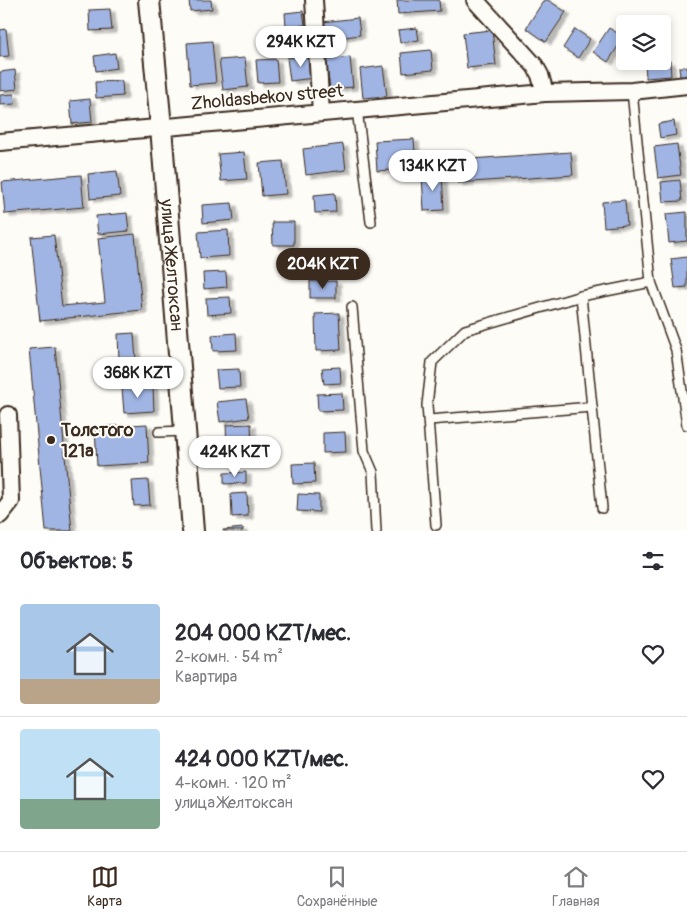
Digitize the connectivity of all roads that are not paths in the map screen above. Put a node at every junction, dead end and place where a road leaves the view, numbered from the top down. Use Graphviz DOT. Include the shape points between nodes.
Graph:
graph roads {
  1 [pos="149,0"];
  2 [pos="314,0"];
  3 [pos="475,0"];
  4 [pos="687,85"];
  5 [pos="632,91"];
  6 [pos="545,93"];
  7 [pos="357,109"];
  8 [pos="321,112"];
  9 [pos="161,127"];
  10 [pos="0,142"];
  11 [pos="371,222"];
  12 [pos="651,282"];
  13 [pos="581,296"];
  14 [pos="352,307"];
  15 [pos="592,407"];
  16 [pos="8,416"];
  17 [pos="429,420"];
  18 [pos="687,424"];
  19 [pos="185,430"];
  20 [pos="159,432"];
  21 [pos="602,508"];
  22 [pos="0,515"];
  23 [pos="436,525"];
  24 [pos="193,531"];
  25 [pos="376,531"];
  1 -- 9 [label="street, улица Желтоксан"];
  2 -- 8 [label="street"];
  3 -- 6 [label="street" via="535,66"];
  4 -- 5 [label="street, Zholdasbekov street"];
  5 -- 6 [label="street, Zholdasbekov street"];
  5 -- 12 [label="lane"];
  6 -- 7 [label="street, Zholdasbekov street"];
  7 -- 8 [label="street, Zholdasbekov street"];
  7 -- 11 [label="lane"];
  8 -- 9 [label="street, Zholdasbekov street"];
  9 -- 10 [label="street, Zholdasbekov street"];
  9 -- 19 [label="street, улица Желтоксан"];
  12 -- 13 [label="lane"];
  12 -- 18 [label="lane" via="676,350"];
  13 -- 15 [label="lane"];
  13 -- 17 [label="lane" via="465,330 432,362 427,404"];
  14 -- 25 [label="lane" via="364,451 373,472"];
  15 -- 17 [label="lane"];
  15 -- 21 [label="lane"];
  16 -- 22 [label="street" via="11,501"];
  17 -- 23 [label="lane"];
  19 -- 20 [label="lane"];
  19 -- 24 [label="street, улица Желтоксан"];
}
